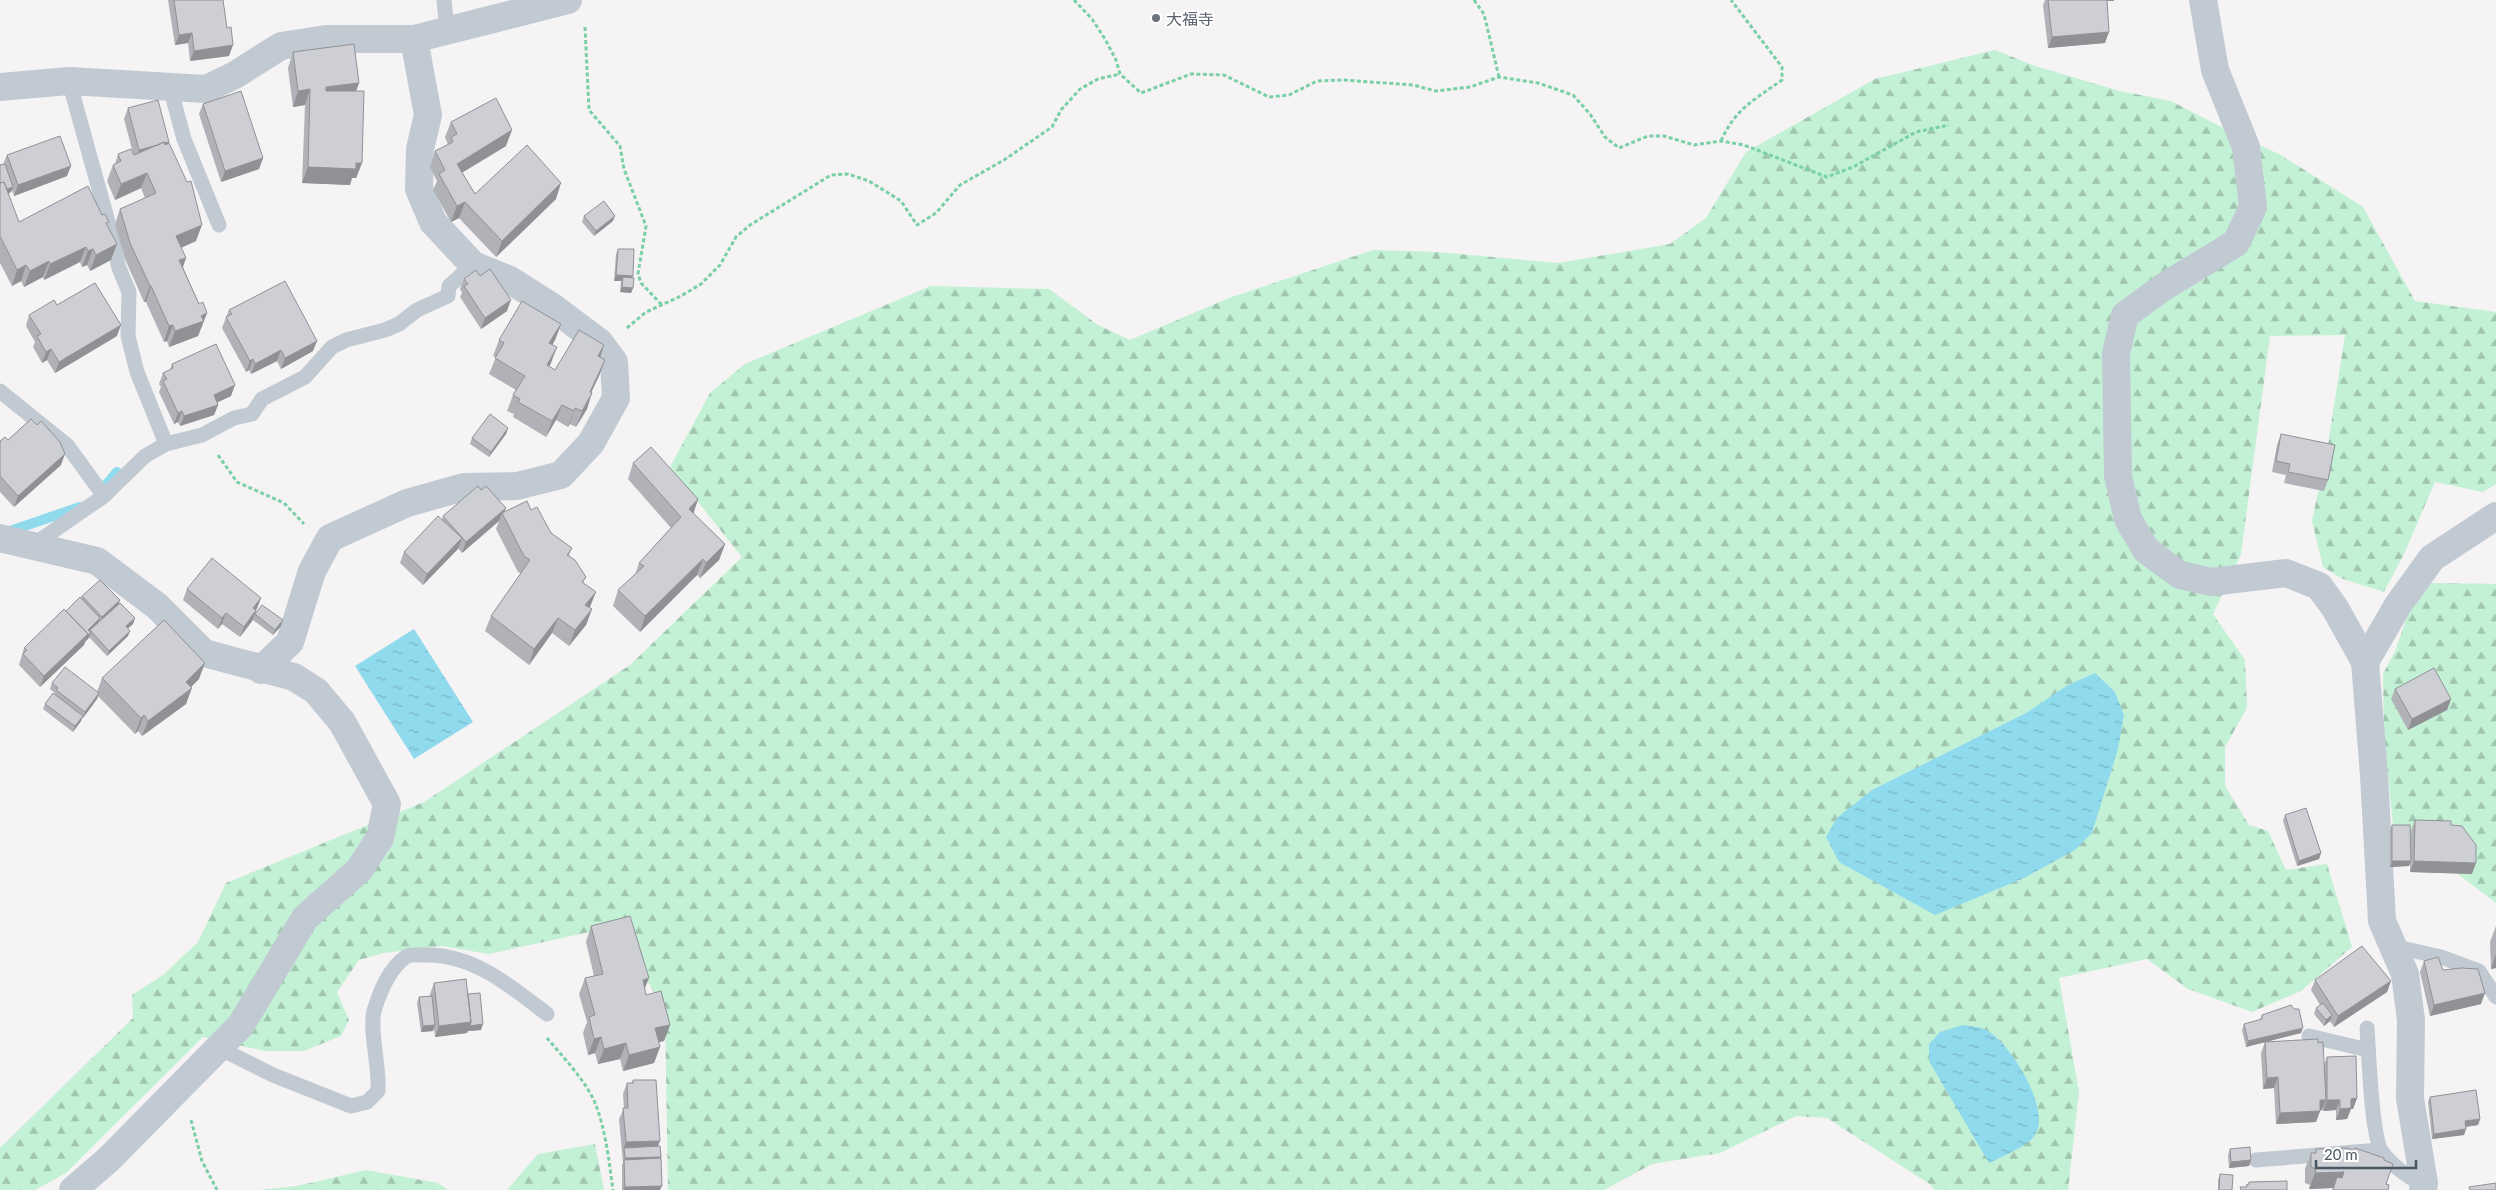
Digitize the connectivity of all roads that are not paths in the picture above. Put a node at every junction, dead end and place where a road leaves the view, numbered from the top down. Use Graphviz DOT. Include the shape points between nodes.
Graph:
graph roads {
  1 [pos="444,0"];
  2 [pos="2203,0"];
  3 [pos="576,9"];
  4 [pos="447,31"];
  5 [pos="414,39"];
  6 [pos="69,81"];
  7 [pos="0,87"];
  8 [pos="170,87"];
  9 [pos="219,226"];
  10 [pos="472,264"];
  11 [pos="0,391"];
  12 [pos="166,444"];
  13 [pos="104,496"];
  14 [pos="2496,516"];
  15 [pos="0,538"];
  16 [pos="32,545"];
  17 [pos="2365,662"];
  18 [pos="261,670"];
  19 [pos="2393,946"];
  20 [pos="2490,978"];
  21 [pos="2496,997"];
  22 [pos="548,1014"];
  23 [pos="2367,1028"];
  24 [pos="2309,1036"];
  25 [pos="219,1048"];
  26 [pos="2368,1050"];
  27 [pos="2380,1150"];
  28 [pos="2256,1160"];
  29 [pos="2423,1188"];
  30 [pos="72,1190"];
  1 -- 4 [label="lane"];
  2 -- 17 [label="street" via="2215,70 2246,147 2253,207 2236,243 2165,286 2126,315 2116,363 2118,476 2128,519 2146,550 2180,575 2210,582 2286,573 2319,586 2336,608"];
  3 -- 4 [label="street"];
  4 -- 5 [label="street"];
  5 -- 8 [label="street" via="326,39 281,46 236,75 206,89"];
  5 -- 10 [label="street" via="428,115 420,149 419,189 433,222"];
  6 -- 7 [label="street"];
  6 -- 8 [label="street"];
  6 -- 12 [label="lane" via="119,268 129,292 128,336 137,372"];
  8 -- 9 [label="lane" via="184,139"];
  10 -- 12 [label="lane" via="449,286 448,296 417,310 386,330 332,347 305,377 262,400 252,414 234,418 202,435"];
  10 -- 18 [label="street" via="510,280 599,342 614,362 616,398 590,443 561,475 517,486 464,486 407,503 330,538 312,571 290,642"];
  11 -- 13 [label="lane" via="67,445"];
  12 -- 13 [label="lane" via="145,456"];
  13 -- 16 [label="lane"];
  14 -- 17 [label="street" via="2432,558 2398,605"];
  15 -- 16 [label="street"];
  16 -- 18 [label="street" via="97,561 157,606 204,653"];
  17 -- 19 [label="street" via="2382,921"];
  18 -- 25 [label="street" via="294,677 316,691 342,722 387,804 380,838 359,870 305,918 241,1025"];
  19 -- 20 [label="lane" via="2441,957"];
  19 -- 29 [label="street" via="2405,974 2410,1011 2410,1098"];
  20 -- 21 [label="lane"];
  22 -- 25 [label="lane" via="511,986 471,964 444,955 409,955 393,968 374,1013 380,1074 378,1091 367,1102 350,1106 273,1075"];
  23 -- 26 [label="lane"];
  24 -- 26 [label="lane"];
  25 -- 30 [label="street" via="110,1159"];
  26 -- 27 [label="lane"];
  27 -- 28 [label="lane"];
  27 -- 29 [label="lane" via="2398,1170"];
}
